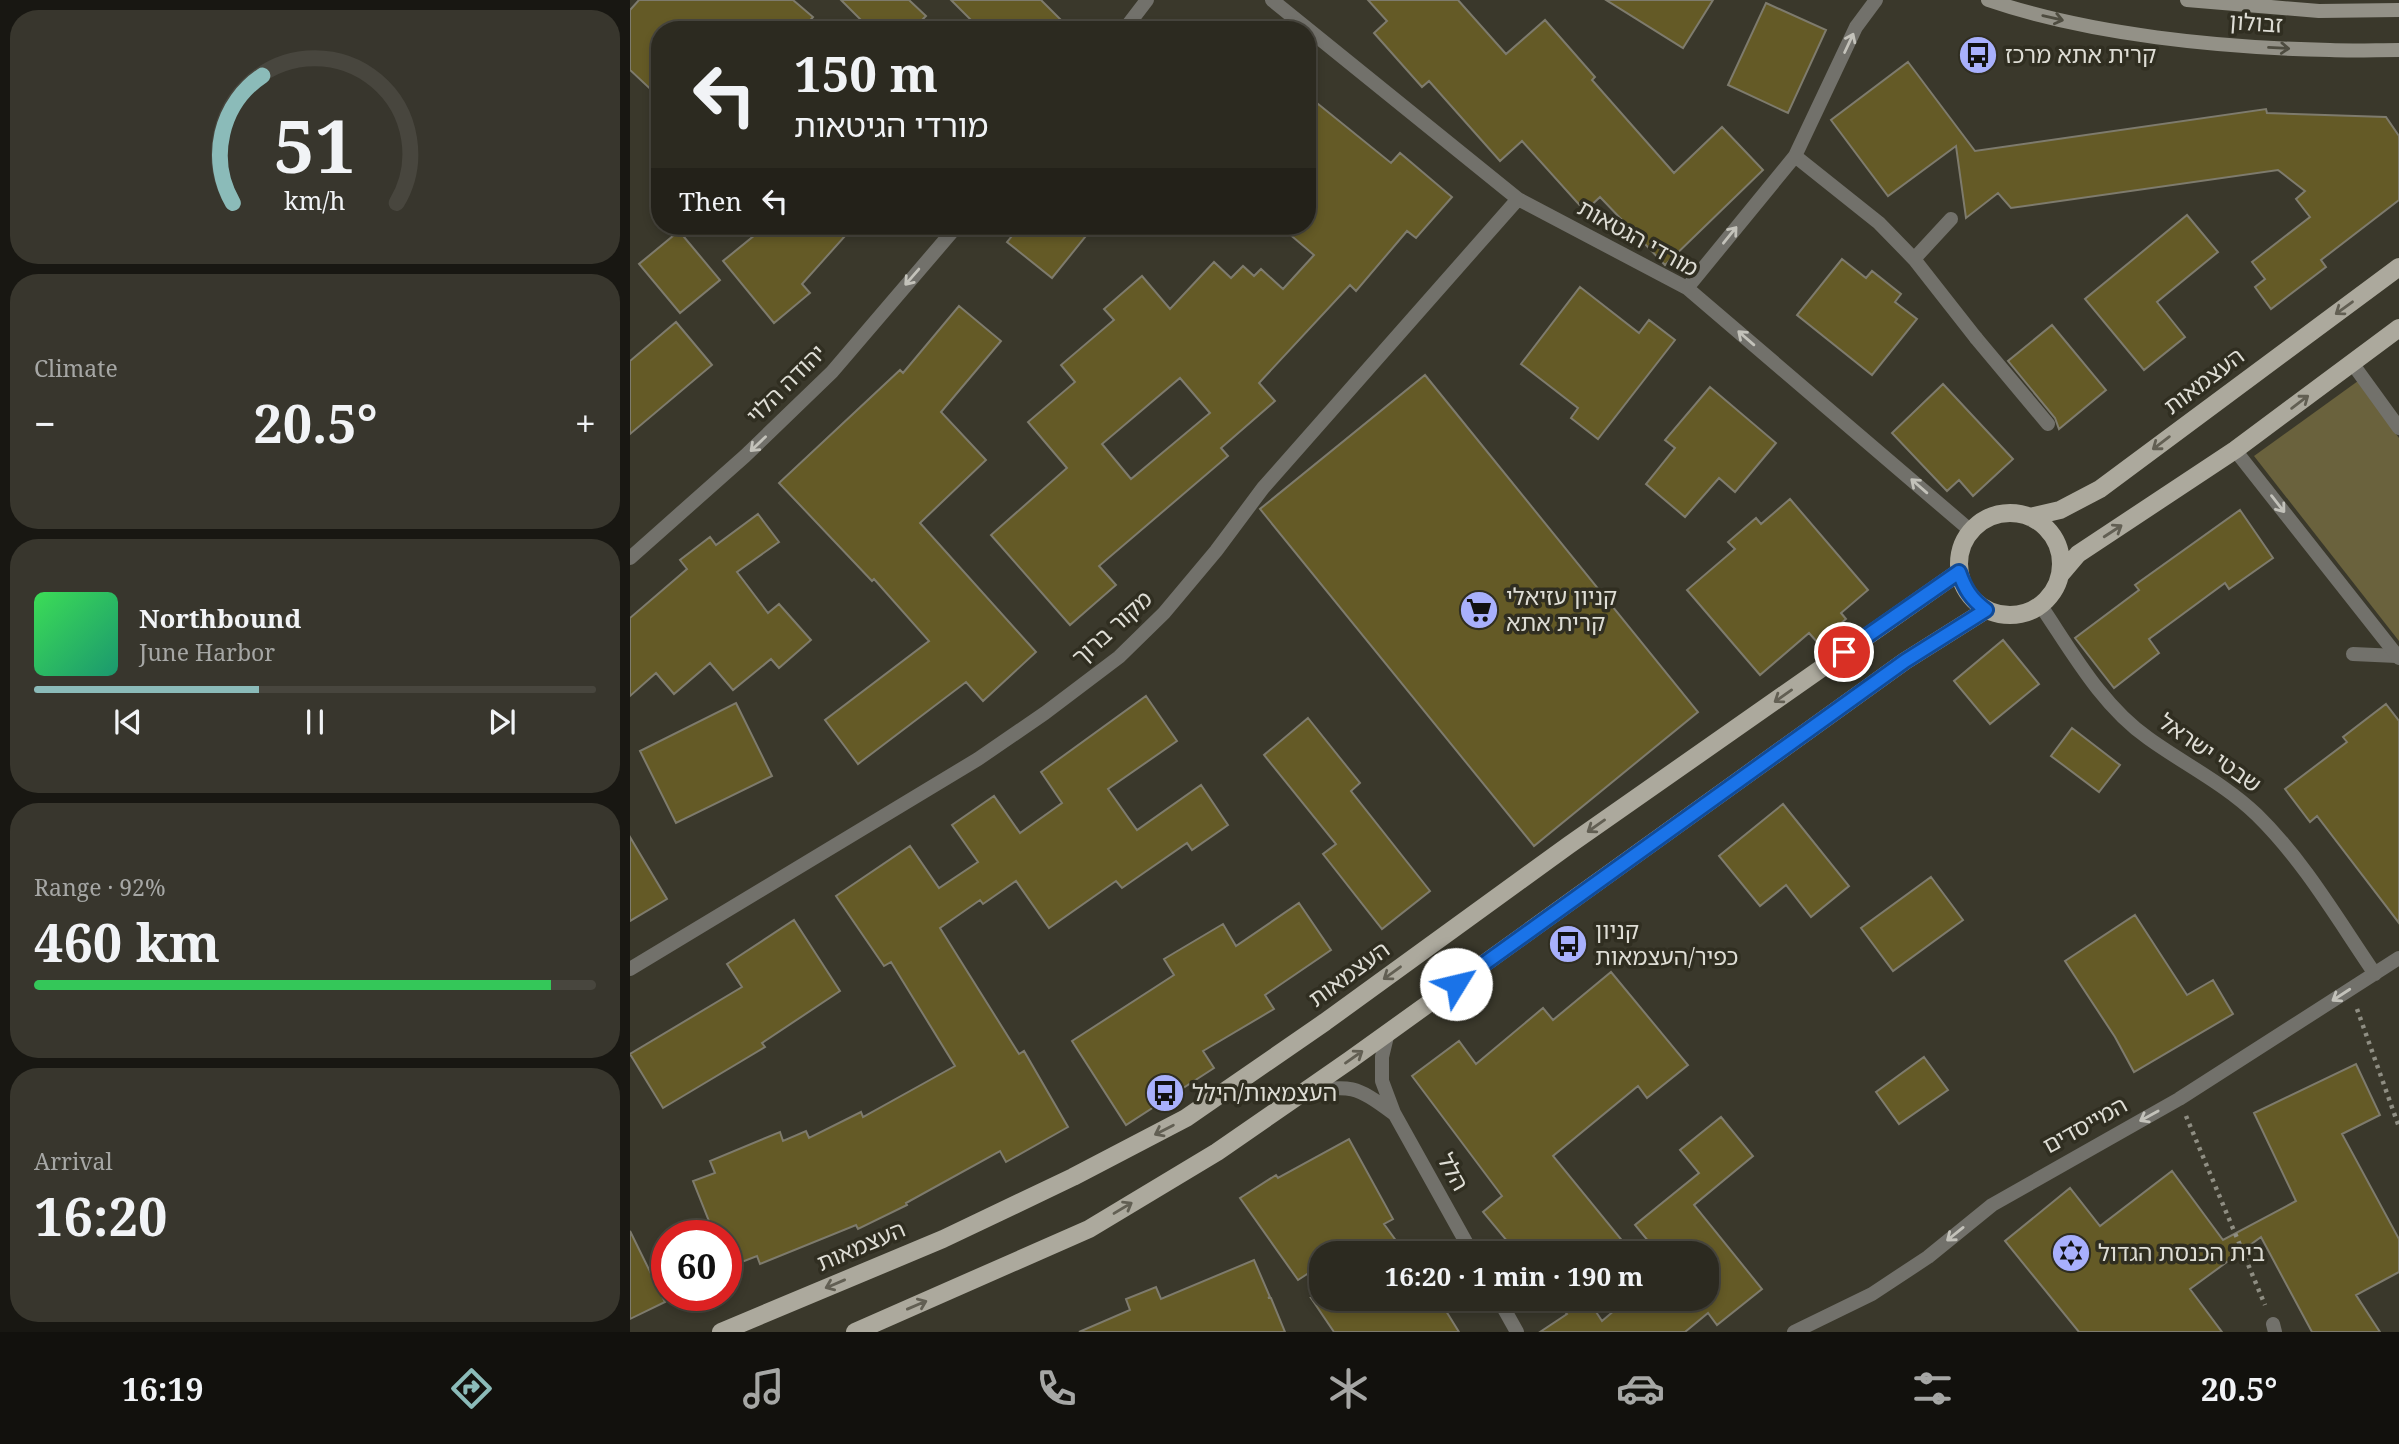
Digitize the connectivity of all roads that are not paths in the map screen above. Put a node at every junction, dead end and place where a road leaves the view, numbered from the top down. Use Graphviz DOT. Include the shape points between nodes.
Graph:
graph roads {
  1 [pos="1147,0"];
  2 [pos="1272,0"];
  3 [pos="1876,0"];
  4 [pos="1988,0"];
  5 [pos="2187,0"];
  6 [pos="2399,10"];
  7 [pos="1131,21"];
  8 [pos="1298,21"];
  9 [pos="1316,36"];
  10 [pos="2399,50"];
  11 [pos="1795,156"];
  12 [pos="1518,199"];
  13 [pos="1951,219"];
  14 [pos="949,235"];
  15 [pos="1914,259"];
  16 [pos="2399,267"];
  17 [pos="1687,288"];
  18 [pos="2399,328"];
  19 [pos="2352,363"];
  20 [pos="2048,424"];
  21 [pos="2399,428"];
  22 [pos="2235,450"];
  23 [pos="2030,517"];
  24 [pos="1971,531"];
  25 [pos="630,558"];
  26 [pos="1959,572"];
  27 [pos="2061,574"];
  28 [pos="2042,606"];
  29 [pos="1986,610"];
  30 [pos="2353,654"];
  31 [pos="2398,657"];
  32 [pos="2399,958"];
  33 [pos="630,969"];
  34 [pos="2375,974"];
  35 [pos="1388,1032"];
  36 [pos="1302,1093"];
  37 [pos="1394,1113"];
  38 [pos="1465,1241"];
  39 [pos="1505,1311"];
  40 [pos="721,1332"];
  41 [pos="855,1332"];
  42 [pos="1517,1332"];
  43 [pos="1794,1332"];
  1 -- 7 [label="street"];
  2 -- 8 [label="street, מורדי הגטאות"];
  11 -- 3 [label="street, one-way" via="1856,27"];
  4 -- 10 [label="main road, זבולון, one-way" via="2066,21 2207,43"];
  5 -- 6 [label="main road, זבולון" via="2319,11"];
  9 -- 12 [label="street, מורדי הגטאות"];
  11 -- 15 [label="street" via="1879,223"];
  17 -- 11 [label="street, one-way"];
  12 -- 17 [label="street, מורדי הגטאות"];
  12 -- 33 [label="street, מקור ברוך" via="1263,488 1173,604 1119,657 978,760"];
  13 -- 15 [label="street"];
  14 -- 25 [label="street, יהודה הלוי, one-way" via="832,372"];
  15 -- 20 [label="street"];
  16 -- 23 [label="main road, העצמאות, one-way" via="2099,489 2060,510"];
  24 -- 17 [label="street, מורדי הגטאות, one-way"];
  18 -- 19 [label="main road"];
  19 -- 21 [label="street"];
  22 -- 19 [label="main road, one-way"];
  27 -- 22 [label="main road, one-way" via="2078,554"];
  22 -- 31 [label="street, one-way"];
  23 -- 24 [label="main road" via="1998,514"];
  23 -- 27 [label="main road" via="2053,535"];
  24 -- 26 [label="main road" via="1963,543"];
  26 -- 29 [label="main road" via="1973,600"];
  26 -- 40 [label="main road, העצמאות, one-way" via="1186,1118 943,1239"];
  27 -- 28 [label="main road"];
  28 -- 29 [label="main road" via="2014,616"];
  28 -- 34 [label="street, שבטי ישראל" via="2117,711 2146,737 2218,783 2257,815 2299,862"];
  29 -- 35 [label="main road" via="1905,661"];
  30 -- 31 [label="street"];
  32 -- 34 [label="street, המייסדים"];
  34 -- 43 [label="street, המייסדים, one-way" via="2179,1099 1992,1205 1928,1257 1872,1294"];
  36 -- 35 [label="main road, one-way"];
  35 -- 37 [label="street, הלל" via="1382,1081"];
  36 -- 37 [label="street, הלל" via="1343,1087 1367,1094"];
  41 -- 36 [label="main road, one-way" via="1089,1229 1217,1152"];
  37 -- 38 [label="street, הלל"];
  39 -- 42 [label="street"];
}
